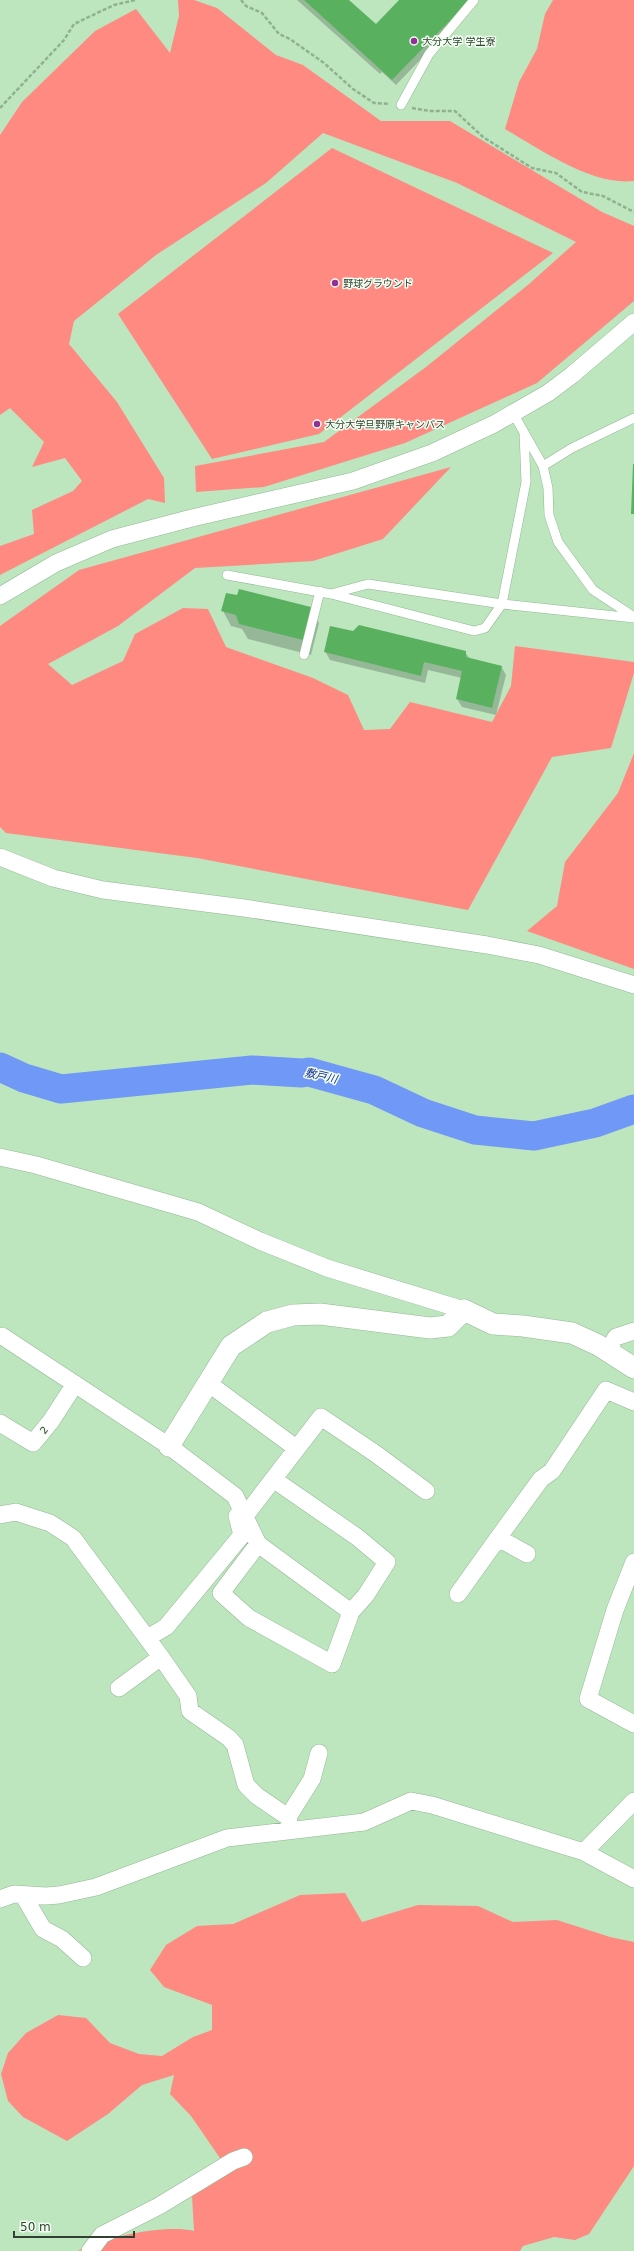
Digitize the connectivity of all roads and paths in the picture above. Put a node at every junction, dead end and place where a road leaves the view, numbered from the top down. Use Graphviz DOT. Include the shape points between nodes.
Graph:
graph roads {
  1 [pos="135,0"];
  2 [pos="242,0"];
  3 [pos="474,0"];
  4 [pos="401,105"];
  5 [pos="0,108"];
  6 [pos="634,212"];
  7 [pos="634,322"];
  8 [pos="513,413"];
  9 [pos="634,418"];
  10 [pos="524,432"];
  11 [pos="543,466"];
  12 [pos="227,574"];
  13 [pos="320,591"];
  14 [pos="331,594"];
  15 [pos="0,596"];
  16 [pos="502,604"];
  17 [pos="634,618"];
  18 [pos="304,655"];
  19 [pos="0,857"];
  20 [pos="634,985"];
  21 [pos="0,1156"];
  22 [pos="36,1165"];
  23 [pos="0,1169"];
  24 [pos="464,1310"];
  25 [pos="634,1331"];
  26 [pos="2,1336"];
  27 [pos="608,1352"];
  28 [pos="634,1368"];
  29 [pos="208,1383"];
  30 [pos="75,1384"];
  31 [pos="634,1402"];
  32 [pos="0,1423"];
  33 [pos="169,1446"];
  34 [pos="296,1448"];
  35 [pos="273,1479"];
  36 [pos="426,1491"];
  37 [pos="243,1512"];
  38 [pos="0,1515"];
  39 [pos="498,1538"];
  40 [pos="258,1544"];
  41 [pos="527,1554"];
  42 [pos="634,1562"];
  43 [pos="458,1594"];
  44 [pos="351,1612"];
  45 [pos="147,1638"];
  46 [pos="161,1657"];
  47 [pos="119,1688"];
  48 [pos="634,1724"];
  49 [pos="319,1753"];
  50 [pos="634,1801"];
  51 [pos="289,1823"];
  52 [pos="584,1852"];
  53 [pos="634,1879"];
  54 [pos="23,1895"];
  55 [pos="0,1899"];
  56 [pos="83,1958"];
  57 [pos="244,2157"];
  58 [pos="90,2251"];
  1 -- 5 [label="path" via="114,5 74,24 64,40"];
  2 -- 4 [label="path" via="246,6 262,14 279,34 324,64 353,90 374,103"];
  3 -- 4 [label="lane" via="430,54"];
  4 -- 6 [label="path" via="430,112 455,111 483,137 532,168 556,173 582,192 603,196"];
  7 -- 8 [label="street" via="572,375 548,393"];
  8 -- 10 [label="lane"];
  8 -- 15 [label="street" via="432,453 353,481 192,518 106,541 56,563"];
  9 -- 11 [label="lane" via="572,448"];
  10 -- 11 [label="lane"];
  10 -- 16 [label="lane" via="526,482"];
  11 -- 17 [label="lane" via="548,488 548,515 558,542 593,590"];
  12 -- 13 [label="lane"];
  13 -- 14 [label="lane"];
  13 -- 18 [label="lane"];
  14 -- 16 [label="lane" via="368,584"];
  14 -- 16 [label="lane" via="474,631 485,628"];
  16 -- 17 [label="lane"];
  19 -- 20 [label="street" via="53,878 103,890 244,908 487,945 539,956"];
  21 -- 22 [label="street"];
  22 -- 23 [label="street"];
  22 -- 24 [label="street" via="198,1212 327,1268"];
  24 -- 27 [label="street" via="493,1324 572,1333"];
  24 -- 29 [label="street" via="448,1326 430,1328 320,1314 293,1315 267,1322 231,1346"];
  25 -- 27 [label="street" via="616,1337"];
  26 -- 30 [label="street"];
  27 -- 28 [label="street"];
  29 -- 33 [label="street"];
  29 -- 34 [label="street"];
  30 -- 32 [label="street, 2" via="33,1443"];
  30 -- 33 [label="street"];
  31 -- 39 [label="street" via="606,1390 552,1471 541,1479"];
  33 -- 37 [label="street" via="235,1496"];
  34 -- 35 [label="street"];
  34 -- 36 [label="street" via="321,1417"];
  35 -- 37 [label="street"];
  35 -- 44 [label="street" via="357,1537 387,1562 366,1595"];
  37 -- 40 [label="street"];
  37 -- 45 [label="street" via="236,1517 242,1535 166,1627"];
  38 -- 45 [label="street" via="16,1512 50,1523 73,1538"];
  39 -- 41 [label="street"];
  39 -- 43 [label="street"];
  40 -- 44 [label="street"];
  40 -- 44 [label="street" via="221,1593 248,1618 332,1664"];
  42 -- 48 [label="street" via="615,1610 588,1699"];
  45 -- 46 [label="street"];
  46 -- 47 [label="street"];
  46 -- 51 [label="street" via="188,1696 190,1711 235,1745 246,1785"];
  49 -- 51 [label="street" via="312,1779"];
  50 -- 52 [label="street"];
  51 -- 52 [label="street" via="364,1822 411,1801 432,1804"];
  51 -- 54 [label="street" via="227,1838 83,1890 46,1896"];
  52 -- 53 [label="street"];
  54 -- 55 [label="street" via="14,1894"];
  54 -- 56 [label="street" via="43,1929 62,1939"];
  57 -- 58 [label="street" via="233,2161 160,2206 102,2235"];
}
